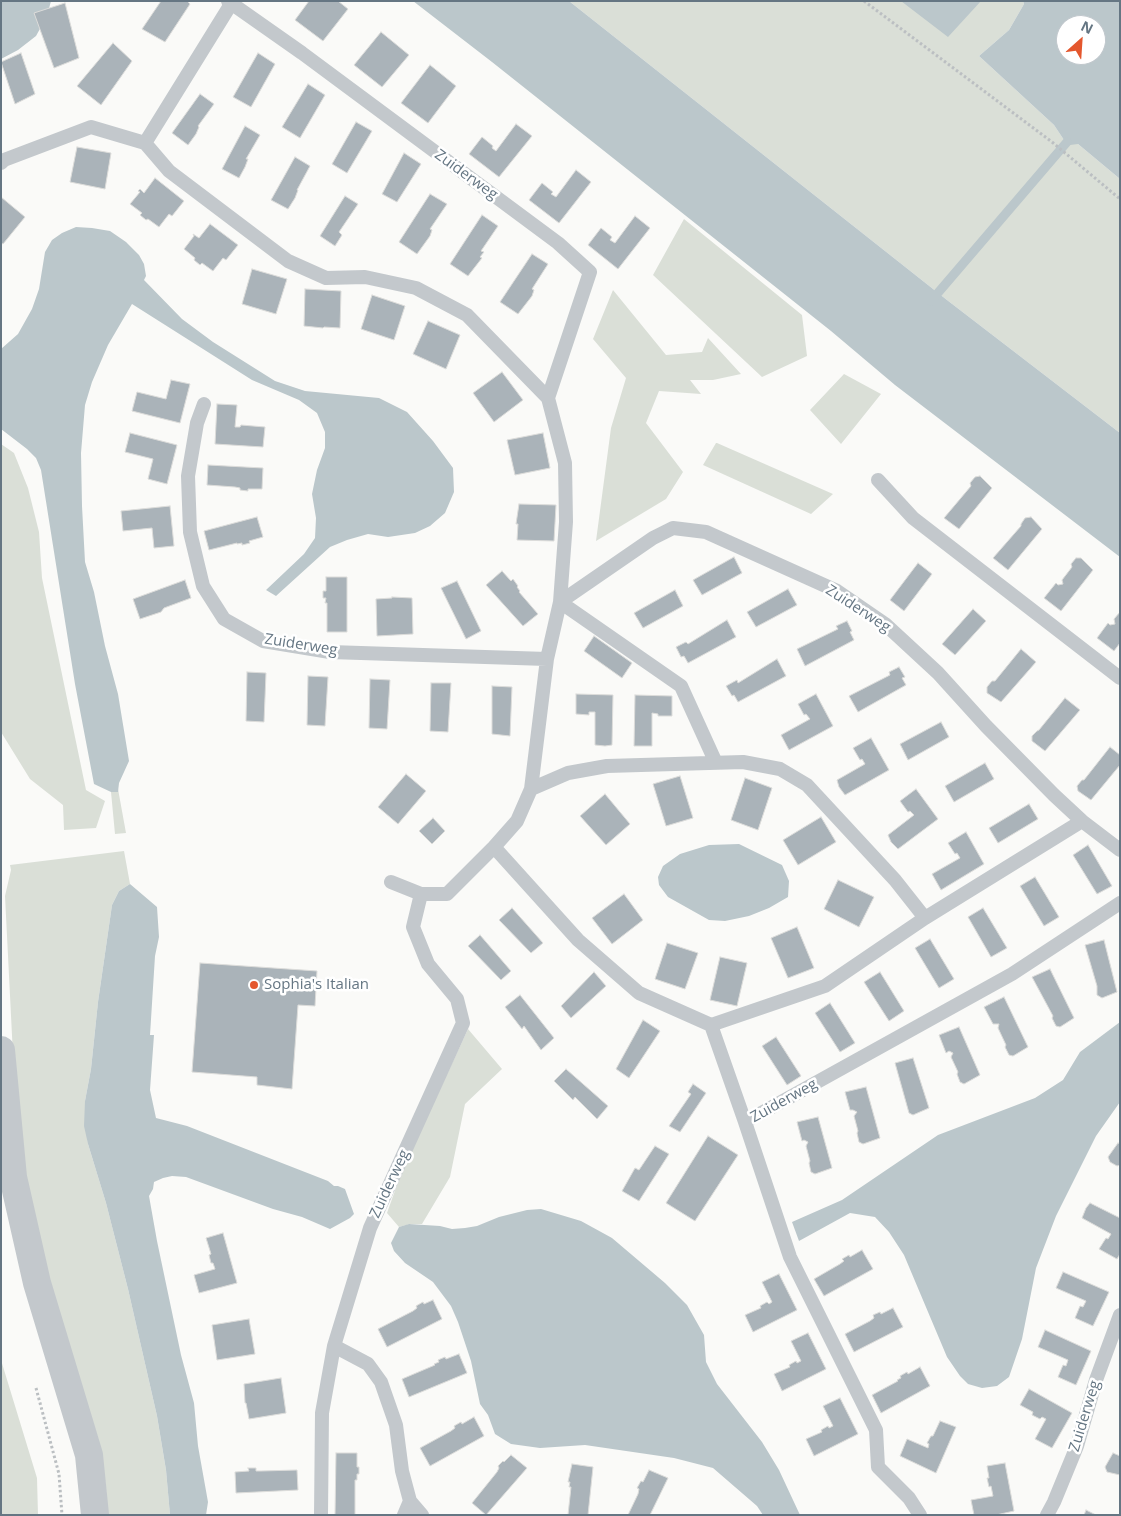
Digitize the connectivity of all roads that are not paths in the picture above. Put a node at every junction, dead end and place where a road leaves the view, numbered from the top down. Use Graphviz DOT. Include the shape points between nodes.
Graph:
graph roads {
  1 [pos="230,3"];
  2 [pos="145,143"];
  3 [pos="1,163"];
  4 [pos="548,398"];
  5 [pos="204,404"];
  6 [pos="878,480"];
  7 [pos="560,602"];
  8 [pos="547,659"];
  9 [pos="1120,678"];
  10 [pos="716,763"];
  11 [pos="531,789"];
  12 [pos="1082,821"];
  13 [pos="494,847"];
  14 [pos="1120,850"];
  15 [pos="392,882"];
  16 [pos="421,894"];
  17 [pos="1120,903"];
  18 [pos="925,918"];
  19 [pos="711,1024"];
  20 [pos="1,1050"];
  21 [pos="745,1122"];
  22 [pos="1120,1315"];
  23 [pos="334,1346"];
  24 [pos="410,1501"];
  25 [pos="95,1515"];
  26 [pos="321,1515"];
  27 [pos="404,1515"];
  28 [pos="422,1515"];
  29 [pos="920,1515"];
  30 [pos="1047,1515"];
  1 -- 2 [label="lane, Zuiderweg"];
  1 -- 4 [label="lane, Zuiderweg" via="558,243 590,272"];
  2 -- 3 [label="lane" via="91,126"];
  2 -- 4 [label="lane" via="169,171 288,261 326,278 365,277 416,288 467,315"];
  4 -- 7 [label="lane" via="564,463 566,522"];
  5 -- 8 [label="lane, Zuiderweg" via="197,423 188,476 190,532 203,586 224,619 263,640 330,652"];
  6 -- 9 [label="lane" via="914,518"];
  7 -- 8 [label="lane"];
  7 -- 10 [label="lane" via="681,686"];
  7 -- 12 [label="lane, Zuiderweg" via="673,528 706,532 837,592 885,624 938,673 986,726"];
  8 -- 11 [label="lane"];
  10 -- 11 [label="lane" via="607,766 568,773"];
  10 -- 18 [label="lane" via="743,762 780,769 807,785 895,880"];
  11 -- 13 [label="lane" via="517,821"];
  12 -- 14 [label="lane, Zuiderweg"];
  12 -- 18 [label="lane"];
  13 -- 16 [label="lane" via="447,894"];
  13 -- 19 [label="lane" via="578,940 639,993"];
  15 -- 16 [label="lane"];
  16 -- 23 [label="lane, Zuiderweg" via="413,927 428,964 457,999 464,1023 370,1228"];
  17 -- 21 [label="lane, Zuiderweg" via="1012,974"];
  18 -- 19 [label="lane" via="825,986"];
  19 -- 21 [label="lane"];
  20 -- 25 [label="street" via="13,1177 37,1283 89,1455"];
  21 -- 29 [label="lane, Zuiderweg" via="790,1258 876,1430 878,1467 910,1498"];
  22 -- 30 [label="lane, Zuiderweg" via="1096,1380 1077,1446"];
  23 -- 24 [label="lane" via="368,1364 381,1382 396,1425"];
  23 -- 26 [label="lane, Zuiderweg" via="322,1413"];
  24 -- 27 [label="lane"];
  24 -- 28 [label="lane"];
}
